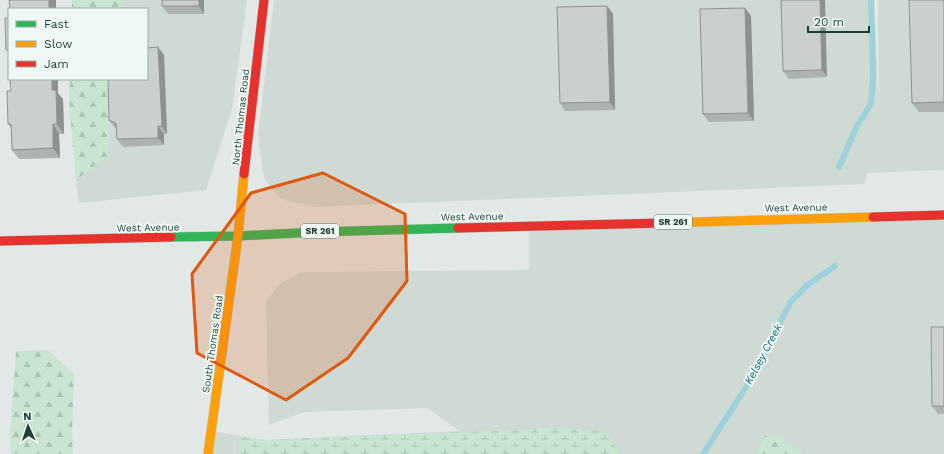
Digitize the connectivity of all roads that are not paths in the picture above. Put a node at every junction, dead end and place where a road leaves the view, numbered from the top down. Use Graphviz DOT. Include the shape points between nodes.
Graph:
graph roads {
  1 [pos="264,0"];
  2 [pos="944,214"];
  3 [pos="238,236"];
  4 [pos="0,241"];
  5 [pos="208,454"];
  1 -- 3 [label="main road, North Thomas Road"];
  2 -- 3 [label="main road, West Avenue / SR 261" via="332,231"];
  3 -- 4 [label="main road, West Avenue / SR 261"];
  3 -- 5 [label="main road, South Thomas Road"];
}
